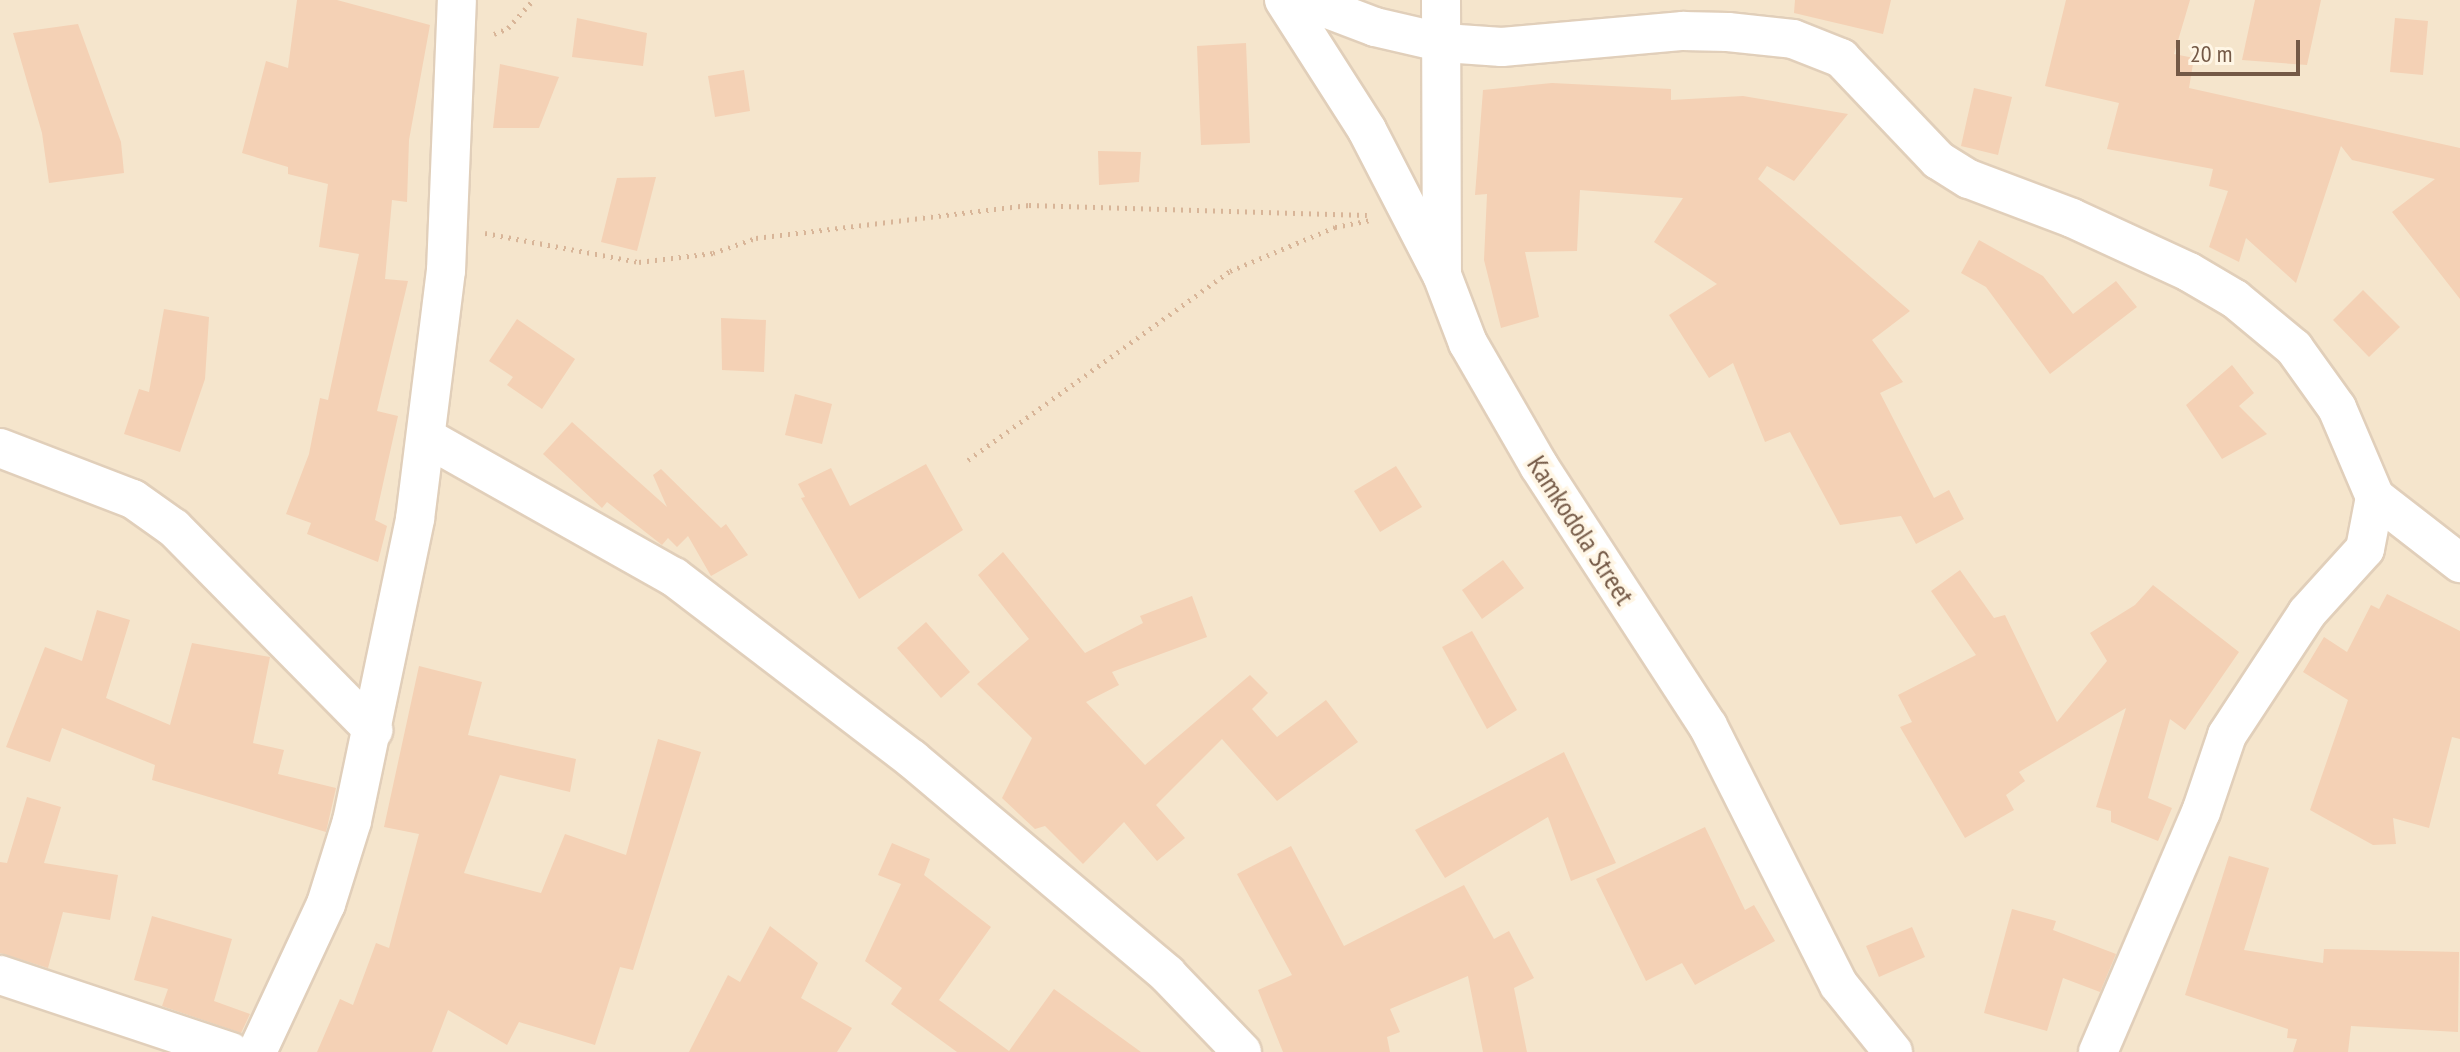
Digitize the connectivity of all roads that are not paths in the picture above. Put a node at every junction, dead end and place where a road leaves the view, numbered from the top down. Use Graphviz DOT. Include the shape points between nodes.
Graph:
graph roads {
  1 [pos="457,0"];
  2 [pos="1284,0"];
  3 [pos="1304,0"];
  4 [pos="1441,0"];
  5 [pos="1444,43"];
  6 [pos="1442,275"];
  7 [pos="427,438"];
  8 [pos="0,448"];
  9 [pos="2375,497"];
  10 [pos="2460,563"];
  11 [pos="373,730"];
  12 [pos="0,975"];
  13 [pos="231,1052"];
  14 [pos="257,1052"];
  15 [pos="1242,1052"];
  16 [pos="1893,1052"];
  17 [pos="2098,1052"];
  1 -- 7 [label="street" via="448,225"];
  2 -- 6 [label="street, Kamkodola Street" via="1338,77 1397,214"];
  3 -- 5 [label="street" via="1375,27"];
  4 -- 5 [label="street"];
  5 -- 6 [label="street"];
  5 -- 9 [label="street" via="1502,47 1728,32 1793,39 1841,58 1938,160 1969,179 2072,218 2189,272 2247,309 2294,348 2337,408"];
  6 -- 16 [label="street, Kamkodola Street" via="1468,343 1539,466 1708,726 1839,985"];
  7 -- 11 [label="street"];
  7 -- 15 [label="street" via="674,577 912,759 1167,974"];
  8 -- 11 [label="street" via="133,499 174,528"];
  9 -- 10 [label="street"];
  9 -- 17 [label="street" via="2365,549 2307,613 2227,735 2151,935"];
  11 -- 14 [label="street" via="326,904"];
  12 -- 13 [label="street"];
}
